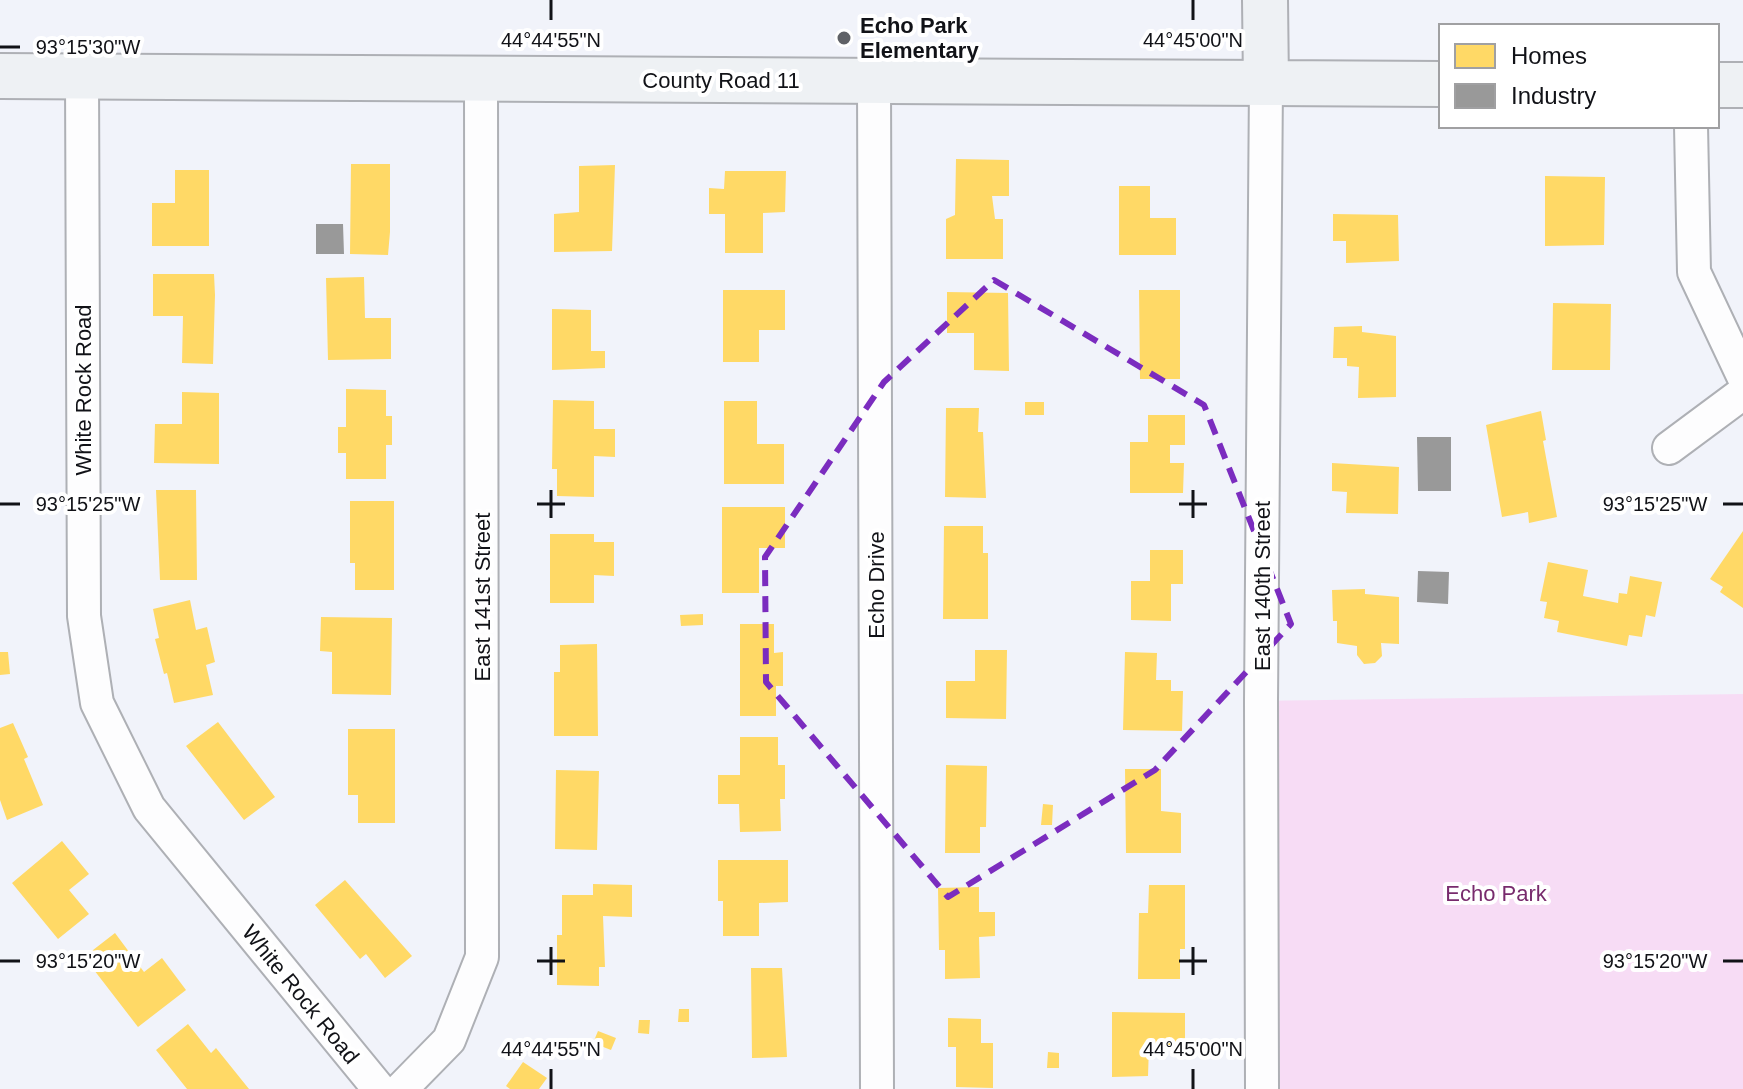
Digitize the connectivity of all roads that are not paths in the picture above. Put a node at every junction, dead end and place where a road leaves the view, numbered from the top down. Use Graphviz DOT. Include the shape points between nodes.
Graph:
graph roads {
  1 [pos="1265,0"];
  2 [pos="0,76"];
  3 [pos="82,76"];
  4 [pos="481,79"];
  5 [pos="874,81"];
  6 [pos="1266,83"];
  7 [pos="1439,84"];
  8 [pos="1719,85"];
  9 [pos="1743,85"];
  10 [pos="1691,128"];
  11 [pos="1743,376"];
  12 [pos="1743,393"];
  13 [pos="1669,448"];
  14 [pos="379,1089"];
  15 [pos="401,1089"];
  16 [pos="877,1089"];
  17 [pos="1262,1089"];
  1 -- 6 [label="street"];
  2 -- 3 [label="street, County Road 11"];
  3 -- 4 [label="street, County Road 11"];
  3 -- 14 [label="street, White Rock Road" via="84,616 97,703 149,808"];
  4 -- 5 [label="street, County Road 11"];
  4 -- 15 [label="street, East 141st Street" via="482,957 449,1040"];
  5 -- 6 [label="street, County Road 11"];
  5 -- 16 [label="street, Echo Drive"];
  6 -- 7 [label="street, County Road 11"];
  6 -- 17 [label="street, East 140th Street"];
  8 -- 9 [label="street"];
  10 -- 11 [label="street" via="1694,272"];
  12 -- 13 [label="street"];
}
